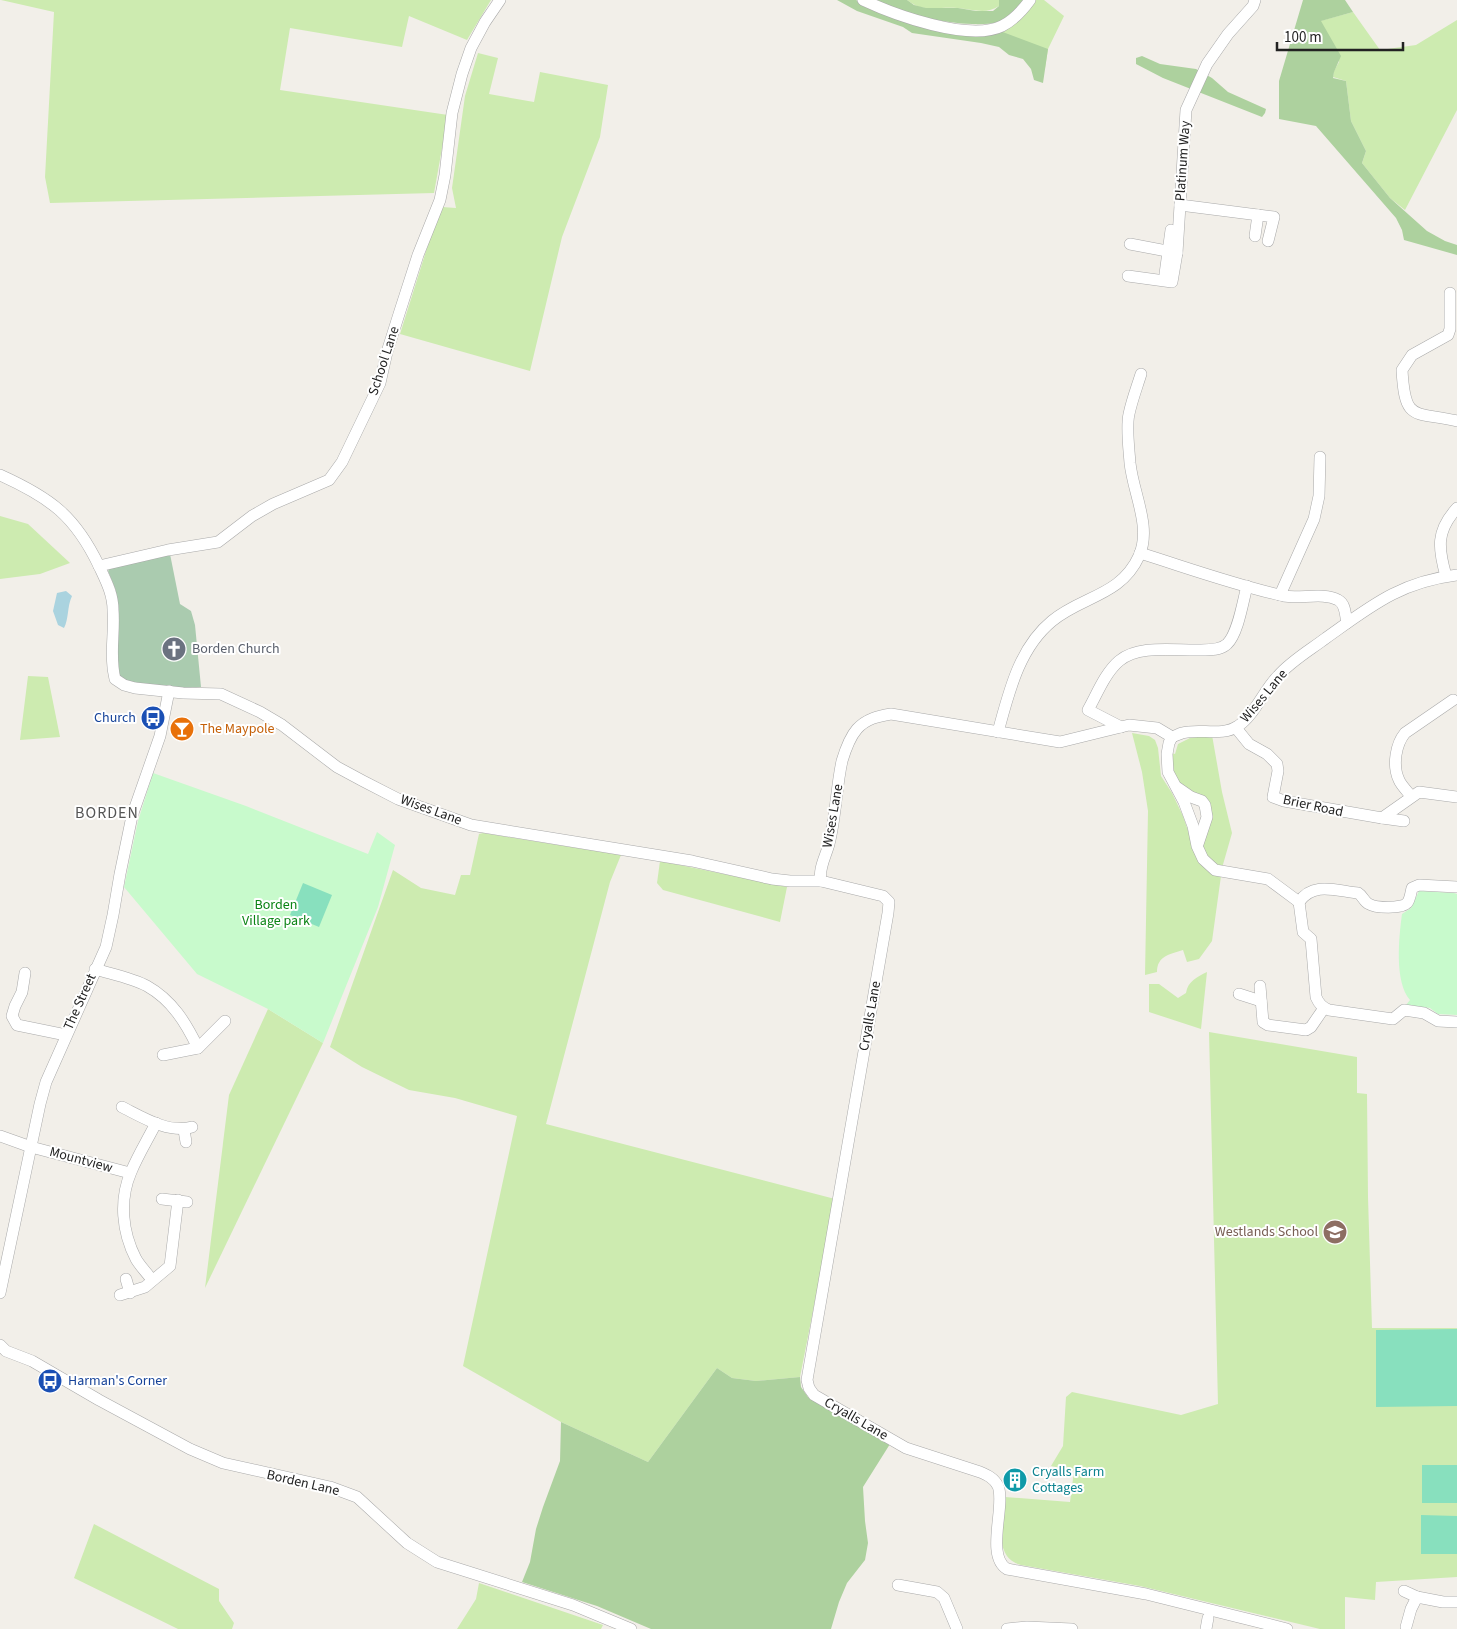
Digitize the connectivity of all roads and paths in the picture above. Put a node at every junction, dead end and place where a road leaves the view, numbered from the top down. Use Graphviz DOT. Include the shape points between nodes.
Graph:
graph roads {
  1 [pos="500,0"];
  2 [pos="863,0"];
  3 [pos="1030,0"];
  4 [pos="1255,0"];
  5 [pos="1180,205"];
  6 [pos="1258,215"];
  7 [pos="1171,230"];
  8 [pos="1255,236"];
  9 [pos="1268,241"];
  10 [pos="1130,244"];
  11 [pos="1173,252"];
  12 [pos="1128,276"];
  13 [pos="1450,293"];
  14 [pos="1452,338"];
  15 [pos="1141,374"];
  16 [pos="1457,421"];
  17 [pos="1320,456"];
  18 [pos="0,475"];
  19 [pos="1457,508"];
  20 [pos="1140,554"];
  21 [pos="99,566"];
  22 [pos="1451,576"];
  23 [pos="1247,586"];
  24 [pos="1280,595"];
  25 [pos="1347,623"];
  26 [pos="169,692"];
  27 [pos="183,693"];
  28 [pos="1453,700"];
  29 [pos="164,713"];
  30 [pos="1121,727"];
  31 [pos="1236,728"];
  32 [pos="998,732"];
  33 [pos="1172,737"];
  34 [pos="1176,786"];
  35 [pos="1411,796"];
  36 [pos="1457,797"];
  37 [pos="1382,818"];
  38 [pos="1404,821"];
  39 [pos="1197,846"];
  40 [pos="821,881"];
  41 [pos="1457,886"];
  42 [pos="1299,902"];
  43 [pos="95,969"];
  44 [pos="25,973"];
  45 [pos="1260,986"];
  46 [pos="1239,994"];
  47 [pos="1261,1001"];
  48 [pos="1324,1008"];
  49 [pos="225,1021"];
  50 [pos="1457,1022"];
  51 [pos="66,1035"];
  52 [pos="198,1048"];
  53 [pos="163,1054"];
  54 [pos="121,1108"];
  55 [pos="156,1123"];
  56 [pos="0,1136"];
  57 [pos="186,1142"];
  58 [pos="31,1147"];
  59 [pos="130,1173"];
  60 [pos="162,1199"];
  61 [pos="2,1266"];
  62 [pos="126,1279"];
  63 [pos="152,1280"];
  64 [pos="0,1293"];
  65 [pos="0,1345"];
  66 [pos="898,1585"];
  67 [pos="1404,1591"];
  68 [pos="1418,1597"];
  69 [pos="1457,1602"];
  70 [pos="1195,1612"];
  71 [pos="1222,1618"];
  72 [pos="1207,1624"];
  73 [pos="1406,1627"];
  74 [pos="629,1629"];
  75 [pos="957,1629"];
  76 [pos="1007,1629"];
  77 [pos="1072,1629"];
  78 [pos="1287,1629"];
  1 -- 21 [label="street, School Lane" via="471,48 462,74 452,113 440,200 399,314 380,384 342,462 329,480 252,516 218,542"];
  2 -- 3 [label="street" via="909,19 957,30 979,30 1000,27 1013,19"];
  4 -- 5 [label="street, Platinum Way" via="1207,64 1186,110"];
  5 -- 6 [label="street"];
  5 -- 11 [label="street, Platinum Way"];
  6 -- 8 [label="street"];
  6 -- 9 [label="street" via="1274,217"];
  7 -- 11 [label="street"];
  10 -- 11 [label="street"];
  11 -- 12 [label="street, Platinum Way" via="1168,278"];
  13 -- 14 [label="street"];
  14 -- 16 [label="street" via="1412,355 1402,370 1408,406 1414,412"];
  15 -- 20 [label="street" via="1128,415 1130,465 1141,511 1143,537"];
  17 -- 24 [label="street" via="1319,496 1314,520"];
  18 -- 21 [label="street" via="49,501 69,518"];
  19 -- 22 [label="street" via="1447,521 1439,542 1439,553"];
  20 -- 23 [label="street"];
  20 -- 32 [label="street" via="1118,585 1070,609 1042,630 1019,666"];
  21 -- 26 [label="street, Wises Lane" via="110,589 114,610 114,679 135,688"];
  22 -- 25 [label="street, Wises Lane" via="1404,588"];
  23 -- 24 [label="street"];
  23 -- 30 [label="street" via="1238,623 1226,646 1212,650 1146,650 1132,653 1119,661 1088,710"];
  24 -- 25 [label="street" via="1340,600"];
  25 -- 31 [label="street, Wises Lane" via="1279,674 1248,718"];
  26 -- 27 [label="street, Wises Lane"];
  26 -- 29 [label="street, The Street"];
  27 -- 29 [label="street"];
  27 -- 40 [label="street, Wises Lane" via="221,694 282,725 363,781 398,799 471,825 692,861 772,879"];
  28 -- 35 [label="street" via="1399,740 1396,759 1398,779"];
  29 -- 43 [label="street, The Street" via="160,736 132,816 106,947"];
  30 -- 32 [label="street, Wises Lane" via="1060,742"];
  30 -- 33 [label="street, Wises Lane" via="1157,728"];
  31 -- 33 [label="street, Wises Lane" via="1182,733"];
  31 -- 37 [label="street, Brier Road" via="1249,744 1277,764 1273,797"];
  32 -- 40 [label="street, Wises Lane" via="891,714 874,717 857,730 842,760 834,824 819,874"];
  33 -- 34 [label="street" via="1167,761 1168,772"];
  34 -- 39 [label="street" via="1193,826"];
  34 -- 39 [label="street" via="1206,805 1207,817"];
  35 -- 36 [label="street" via="1418,792"];
  35 -- 37 [label="street"];
  37 -- 38 [label="street, Brier Road"];
  39 -- 42 [label="street" via="1203,859 1215,870 1268,879"];
  40 -- 78 [label="street, Cryalls Lane" via="883,896 889,902 807,1380 809,1388 814,1395 906,1448 991,1477 1000,1493 998,1554 1000,1564 1007,1569 1146,1594"];
  41 -- 42 [label="street" via="1419,884 1412,888 1407,903 1400,907 1371,906 1361,895 1322,888 1312,890"];
  42 -- 48 [label="street" via="1303,932 1310,939 1316,997"];
  43 -- 51 [label="street, The Street"];
  43 -- 52 [label="street" via="146,985 162,996 179,1012"];
  44 -- 51 [label="street" via="22,992 12,1016 17,1024"];
  45 -- 47 [label="street"];
  46 -- 47 [label="street"];
  47 -- 48 [label="street" via="1263,1022 1298,1030 1311,1027"];
  48 -- 50 [label="street" via="1392,1019 1404,1010 1424,1012 1438,1021"];
  49 -- 52 [label="street"];
  51 -- 58 [label="street, The Street" via="46,1082"];
  52 -- 53 [label="street"];
  54 -- 55 [label="street"];
  55 -- 57 [label="street" via="188,1129"];
  55 -- 59 [label="street, Mountview"];
  56 -- 58 [label="street, Mountview"];
  58 -- 59 [label="street, Mountview"];
  58 -- 61 [label="street, The Street"];
  59 -- 63 [label="street, Mountview" via="123,1205 124,1226 136,1260"];
  60 -- 63 [label="street" via="182,1201 170,1266"];
  61 -- 64 [label="street, The Street"];
  62 -- 63 [label="street" via="125,1294 146,1287"];
  65 -- 74 [label="street, Borden Lane" via="190,1449 223,1463 330,1487 357,1497 407,1543 437,1562 573,1605"];
  66 -- 75 [label="street" via="937,1592 944,1598"];
  67 -- 68 [label="street"];
  68 -- 69 [label="street"];
  68 -- 73 [label="street"];
  70 -- 72 [label="street"];
  71 -- 72 [label="street"];
  76 -- 77 [label="street"];
}
